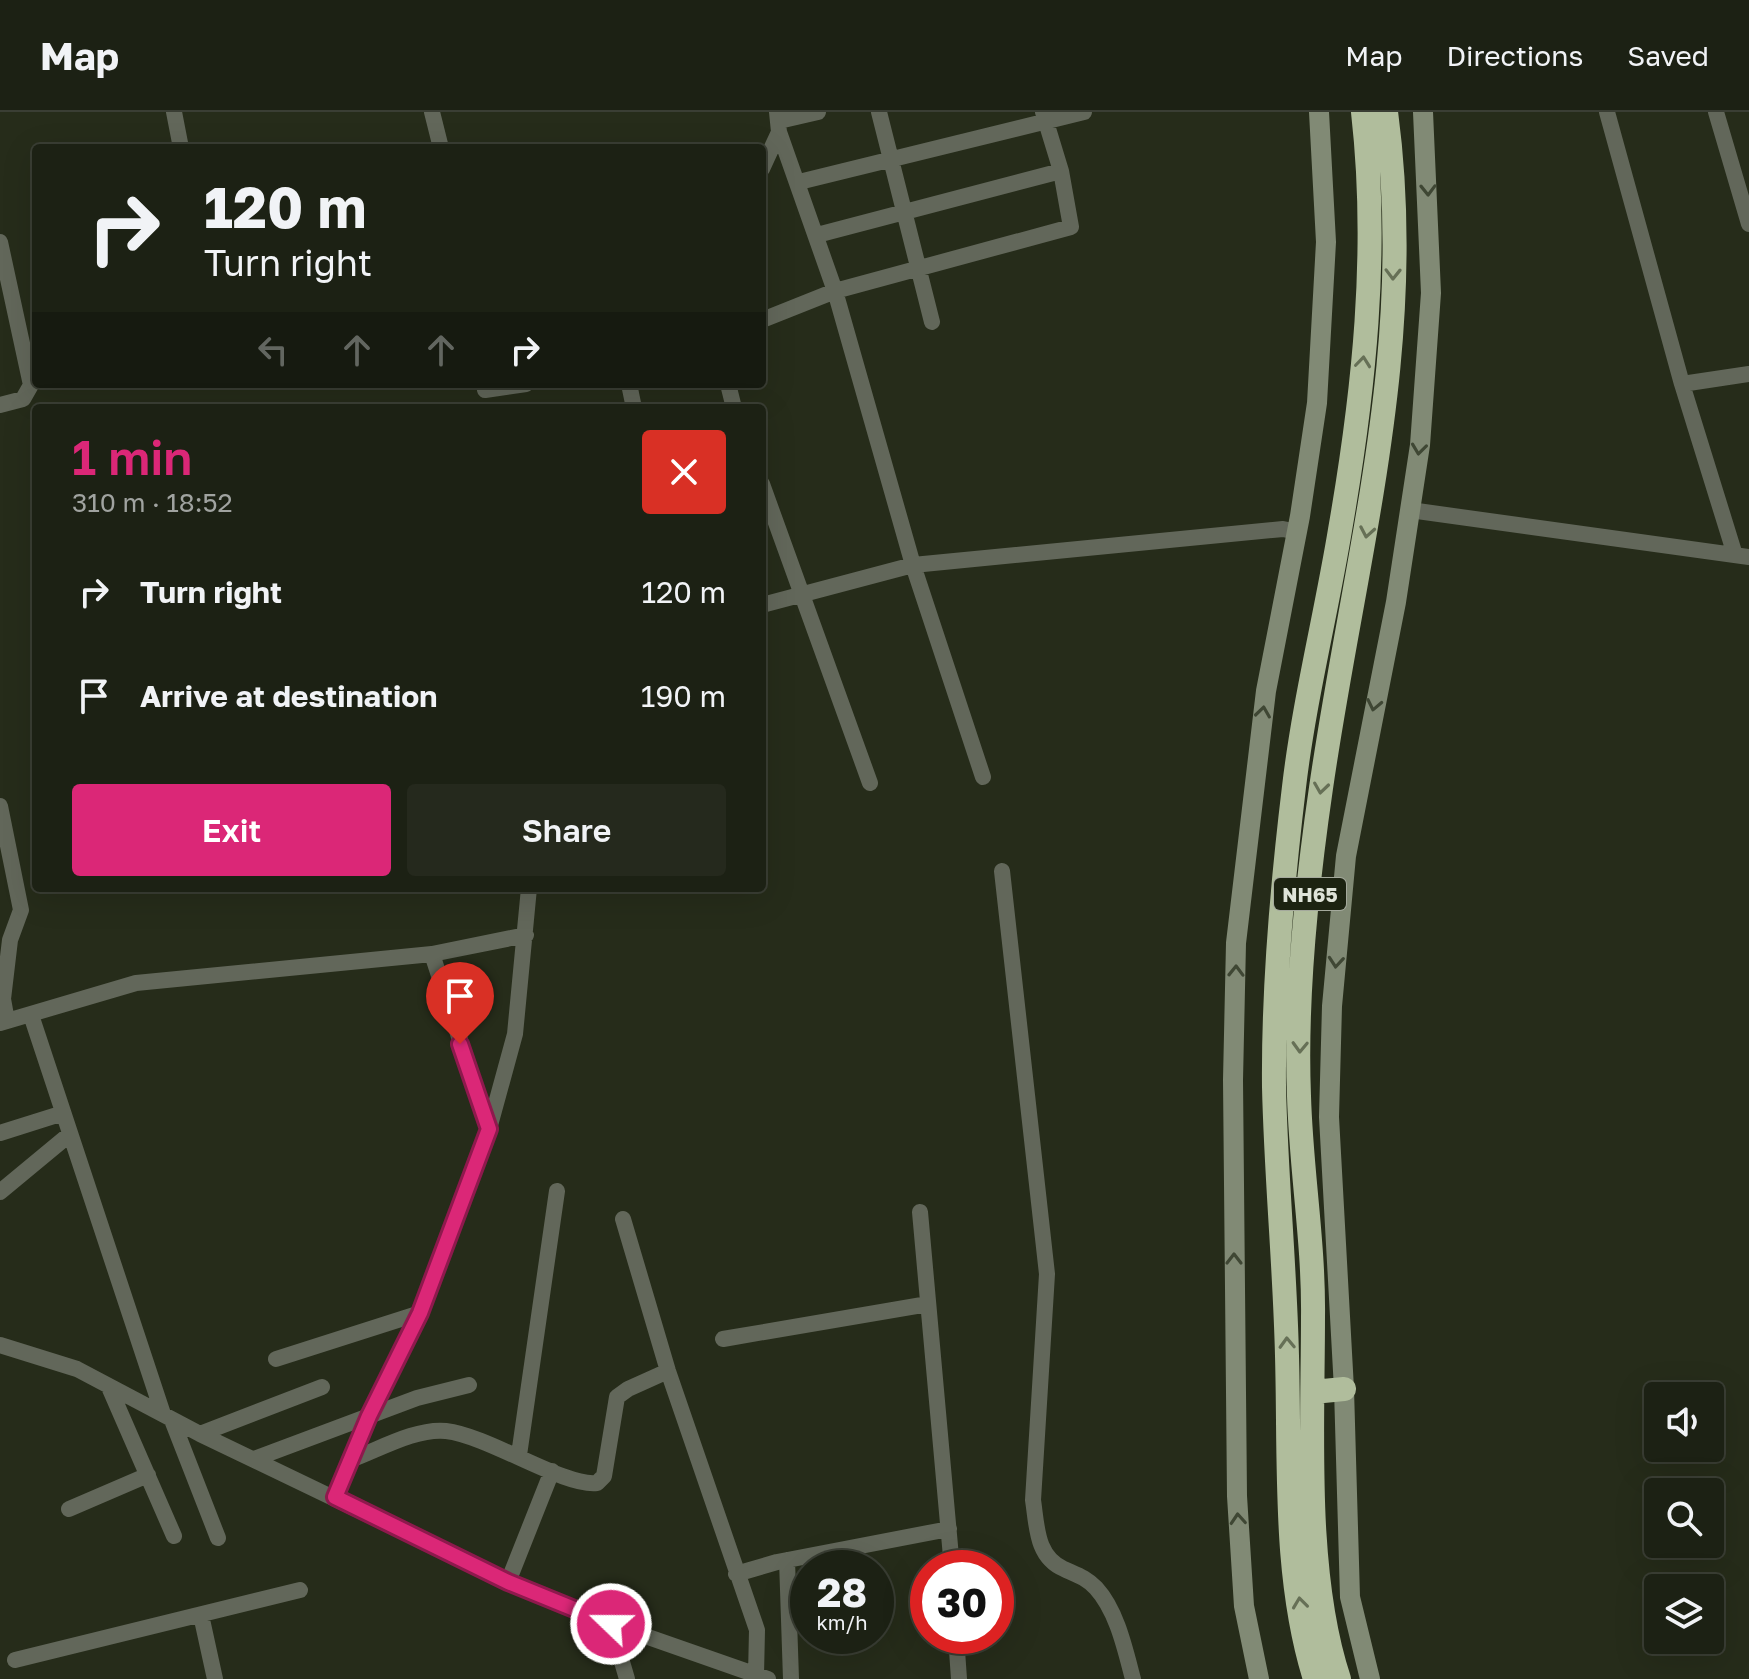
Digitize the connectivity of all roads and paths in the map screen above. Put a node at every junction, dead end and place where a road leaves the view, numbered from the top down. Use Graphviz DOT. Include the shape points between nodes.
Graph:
graph roads {
  1 [pos="174,112"];
  2 [pos="432,112"];
  3 [pos="818,112"];
  4 [pos="879,112"];
  5 [pos="1084,112"];
  6 [pos="1319,112"];
  7 [pos="1363,112"];
  8 [pos="1386,112"];
  9 [pos="1423,112"];
  10 [pos="1607,112"];
  11 [pos="1716,112"];
  12 [pos="1044,116"];
  13 [pos="778,122"];
  14 [pos="180,144"];
  15 [pos="440,144"];
  16 [pos="766,157"];
  17 [pos="891,160"];
  18 [pos="1061,171"];
  19 [pos="799,182"];
  20 [pos="904,212"];
  21 [pos="1749,224"];
  22 [pos="817,235"];
  23 [pos="0,242"];
  24 [pos="918,268"];
  25 [pos="835,291"];
  26 [pos="6,299"];
  27 [pos="766,318"];
  28 [pos="932,322"];
  29 [pos="1749,374"];
  30 [pos="1682,384"];
  31 [pos="0,405"];
  32 [pos="766,495"];
  33 [pos="1410,510"];
  34 [pos="1297,532"];
  35 [pos="1742,556"];
  36 [pos="913,565"];
  37 [pos="802,592"];
  38 [pos="766,604"];
  39 [pos="983,777"];
  40 [pos="870,783"];
  41 [pos="0,806"];
  42 [pos="1002,871"];
  43 [pos="529,892"];
  44 [pos="526,935"];
  45 [pos="432,954"];
  46 [pos="31,1015"];
  47 [pos="4,1022"];
  48 [pos="63,1113"];
  49 [pos="489,1129"];
  50 [pos="0,1133"];
  51 [pos="70,1134"];
  52 [pos="557,1191"];
  53 [pos="0,1192"];
  54 [pos="920,1212"];
  55 [pos="623,1219"];
  56 [pos="928,1304"];
  57 [pos="420,1313"];
  58 [pos="723,1339"];
  59 [pos="0,1345"];
  60 [pos="276,1359"];
  61 [pos="668,1371"];
  62 [pos="469,1385"];
  63 [pos="109,1387"];
  64 [pos="322,1387"];
  65 [pos="1344,1389"];
  66 [pos="1313,1392"];
  67 [pos="369,1416"];
  68 [pos="168,1417"];
  69 [pos="200,1434"];
  70 [pos="519,1455"];
  71 [pos="254,1459"];
  72 [pos="353,1459"];
  73 [pos="552,1471"];
  74 [pos="148,1475"];
  75 [pos="335,1497"];
  76 [pos="69,1509"];
  77 [pos="949,1529"];
  78 [pos="174,1536"];
  79 [pos="218,1538"];
  80 [pos="951,1550"];
  81 [pos="787,1560"];
  82 [pos="736,1574"];
  83 [pos="508,1582"];
  84 [pos="300,1590"];
  85 [pos="201,1615"];
  86 [pos="611,1624"];
  87 [pos="957,1654"];
  88 [pos="15,1660"];
  89 [pos="626,1670"];
  90 [pos="762,1677"];
  91 [pos="215,1679"];
  92 [pos="636,1679"];
  93 [pos="791,1679"];
  94 [pos="959,1679"];
  95 [pos="1133,1679"];
  96 [pos="1259,1679"];
  97 [pos="1315,1679"];
  98 [pos="1339,1679"];
  99 [pos="1370,1679"];
  1 -- 14 [label="street"];
  2 -- 15 [label="street"];
  3 -- 13 [label="street"];
  4 -- 17 [label="street"];
  5 -- 12 [label="street"];
  6 -- 34 [label="street" via="1326,242 1317,403"];
  97 -- 7 [label="highway, NH65, one-way" via="1292,1544 1274,1087 1279,946 1294,783 1340,530 1367,328 1370,222"];
  8 -- 66 [label="highway, NH65, one-way" via="1394,218 1388,395 1321,788 1304,947 1298,1093 1313,1289"];
  9 -- 33 [label="street, one-way" via="1431,293"];
  10 -- 30 [label="street"];
  11 -- 21 [label="street"];
  12 -- 17 [label="street"];
  12 -- 18 [label="street"];
  13 -- 16 [label="street"];
  13 -- 19 [label="street"];
  17 -- 19 [label="street"];
  17 -- 20 [label="street"];
  18 -- 20 [label="street"];
  18 -- 24 [label="street" via="1071,227"];
  19 -- 22 [label="street"];
  20 -- 22 [label="street"];
  20 -- 24 [label="street"];
  22 -- 25 [label="street"];
  23 -- 26 [label="street"];
  24 -- 25 [label="street"];
  24 -- 28 [label="street"];
  25 -- 27 [label="street"];
  25 -- 36 [label="street"];
  26 -- 31 [label="street" via="31,385 23,399"];
  29 -- 30 [label="street"];
  30 -- 35 [label="street"];
  32 -- 37 [label="street"];
  33 -- 35 [label="street"];
  33 -- 65 [label="street, one-way" via="1346,856 1332,1006 1329,1117"];
  34 -- 36 [label="street" via="1162,539"];
  96 -- 34 [label="street, one-way" via="1244,1606 1237,1496 1236,943 1266,691"];
  36 -- 37 [label="street"];
  36 -- 39 [label="street"];
  37 -- 38 [label="street"];
  37 -- 40 [label="street"];
  41 -- 47 [label="street" via="21,910 10,940"];
  42 -- 95 [label="street" via="1047,1274 1033,1500 1038,1531 1049,1560 1083,1576 1103,1596"];
  43 -- 44 [label="street"];
  44 -- 45 [label="street"];
  44 -- 49 [label="street" via="515,1034"];
  45 -- 46 [label="street" via="136,983"];
  45 -- 49 [label="street"];
  46 -- 47 [label="street"];
  46 -- 48 [label="street"];
  48 -- 50 [label="street"];
  48 -- 51 [label="street"];
  49 -- 57 [label="street"];
  51 -- 53 [label="street"];
  51 -- 68 [label="street"];
  52 -- 70 [label="street"];
  54 -- 56 [label="street"];
  55 -- 61 [label="street"];
  56 -- 58 [label="street"];
  56 -- 77 [label="street"];
  57 -- 60 [label="street"];
  57 -- 67 [label="street"];
  59 -- 63 [label="street" via="77,1369"];
  61 -- 73 [label="street" via="617,1397 602,1480 592,1484"];
  61 -- 82 [label="street"];
  62 -- 67 [label="street"];
  63 -- 68 [label="street"];
  63 -- 74 [label="street"];
  64 -- 69 [label="street"];
  65 -- 66 [label="highway"];
  65 -- 99 [label="street" via="1350,1597"];
  66 -- 98 [label="highway, NH65" via="1313,1485 1325,1636"];
  67 -- 71 [label="street"];
  67 -- 72 [label="street"];
  68 -- 69 [label="street"];
  68 -- 79 [label="street"];
  69 -- 71 [label="street"];
  70 -- 72 [label="street" via="445,1431"];
  70 -- 73 [label="street"];
  71 -- 75 [label="street"];
  72 -- 75 [label="street"];
  73 -- 83 [label="street"];
  74 -- 76 [label="street"];
  74 -- 78 [label="street"];
  75 -- 83 [label="street"];
  77 -- 80 [label="street"];
  77 -- 81 [label="street"];
  81 -- 82 [label="street"];
  81 -- 93 [label="street"];
  82 -- 90 [label="street" via="758,1634"];
  83 -- 86 [label="street"];
  84 -- 85 [label="street"];
  85 -- 88 [label="street"];
  85 -- 91 [label="street"];
  86 -- 89 [label="street"];
  86 -- 90 [label="street"];
  87 -- 94 [label="street"];
  89 -- 92 [label="street"];
}
